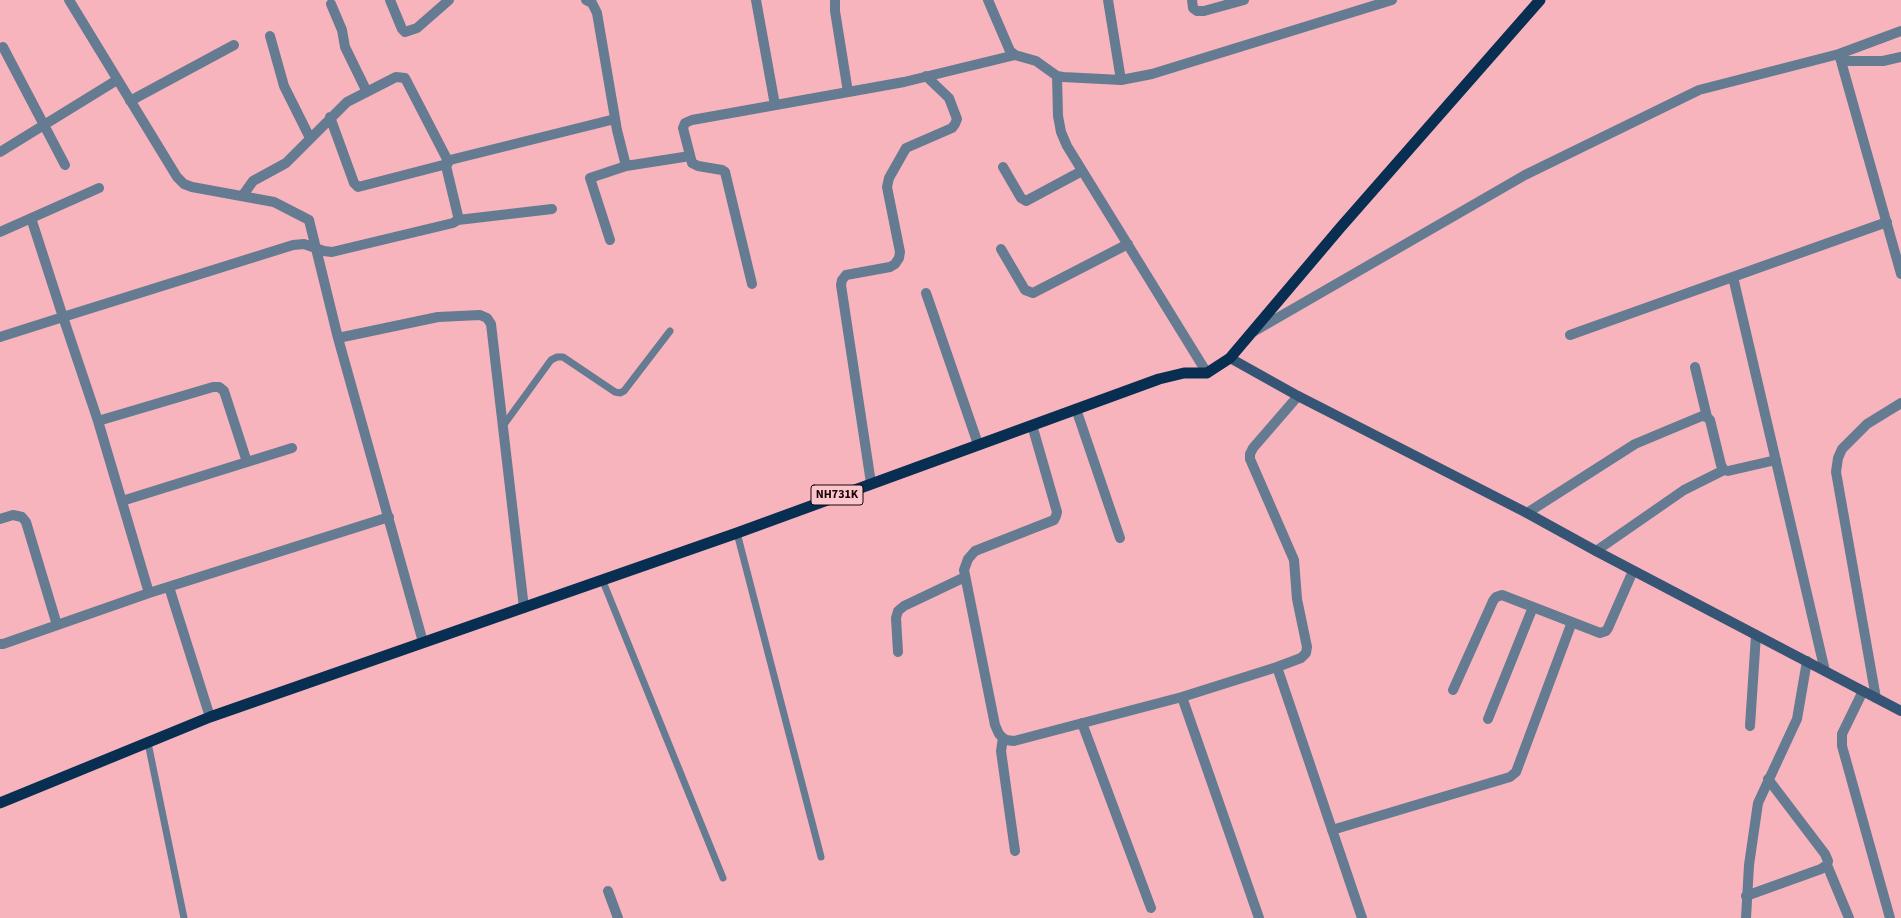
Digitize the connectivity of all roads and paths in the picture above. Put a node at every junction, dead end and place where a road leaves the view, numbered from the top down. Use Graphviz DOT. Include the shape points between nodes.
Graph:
graph roads {
  1 [pos="69,0"];
  2 [pos="390,0"];
  3 [pos="449,0"];
  4 [pos="586,0"];
  5 [pos="756,0"];
  6 [pos="835,0"];
  7 [pos="988,0"];
  8 [pos="1108,0"];
  9 [pos="1192,0"];
  10 [pos="1244,0"];
  11 [pos="1391,0"];
  12 [pos="1540,0"];
  13 [pos="331,4"];
  14 [pos="1901,32"];
  15 [pos="270,36"];
  16 [pos="234,45"];
  17 [pos="3,47"];
  18 [pos="1015,55"];
  19 [pos="1840,57"];
  20 [pos="1901,57"];
  21 [pos="926,76"];
  22 [pos="1057,76"];
  23 [pos="117,80"];
  24 [pos="1121,80"];
  25 [pos="367,92"];
  26 [pos="848,92"];
  27 [pos="130,100"];
  28 [pos="774,105"];
  29 [pos="330,117"];
  30 [pos="615,119"];
  31 [pos="45,125"];
  32 [pos="310,138"];
  33 [pos="0,152"];
  34 [pos="690,156"];
  35 [pos="447,163"];
  36 [pos="65,165"];
  37 [pos="626,166"];
  38 [pos="1003,167"];
  39 [pos="1082,171"];
  40 [pos="99,188"];
  41 [pos="243,195"];
  42 [pos="552,209"];
  43 [pos="31,218"];
  44 [pos="458,220"];
  45 [pos="1887,222"];
  46 [pos="0,232"];
  47 [pos="610,240"];
  48 [pos="1128,244"];
  49 [pos="316,248"];
  50 [pos="1001,249"];
  51 [pos="1900,269"];
  52 [pos="1733,277"];
  53 [pos="752,284"];
  54 [pos="926,293"];
  55 [pos="63,317"];
  56 [pos="670,331"];
  57 [pos="1250,334"];
  58 [pos="1570,335"];
  59 [pos="0,337"];
  60 [pos="338,338"];
  61 [pos="1230,358"];
  62 [pos="1695,367"];
  63 [pos="1207,373"];
  64 [pos="1298,396"];
  65 [pos="1901,403"];
  66 [pos="1076,409"];
  67 [pos="1707,417"];
  68 [pos="98,421"];
  69 [pos="1032,425"];
  70 [pos="503,426"];
  71 [pos="978,444"];
  72 [pos="292,448"];
  73 [pos="1776,460"];
  74 [pos="247,462"];
  75 [pos="1724,470"];
  76 [pos="871,483"];
  77 [pos="122,501"];
  78 [pos="1527,513"];
  79 [pos="389,517"];
  80 [pos="0,519"];
  81 [pos="737,533"];
  82 [pos="1120,538"];
  83 [pos="1596,551"];
  84 [pos="1633,570"];
  85 [pos="965,577"];
  86 [pos="602,579"];
  87 [pos="169,587"];
  88 [pos="149,593"];
  89 [pos="1533,607"];
  90 [pos="524,608"];
  91 [pos="1572,622"];
  92 [pos="57,625"];
  93 [pos="1756,635"];
  94 [pos="423,642"];
  95 [pos="0,644"];
  96 [pos="898,652"];
  97 [pos="1807,661"];
  98 [pos="1277,667"];
  99 [pos="1825,671"];
  100 [pos="1453,690"];
  101 [pos="1863,691"];
  102 [pos="1182,697"];
  103 [pos="1876,698"];
  104 [pos="1901,711"];
  105 [pos="210,717"];
  106 [pos="1488,718"];
  107 [pos="1082,723"];
  108 [pos="1750,726"];
  109 [pos="1002,738"];
  110 [pos="148,743"];
  111 [pos="1768,779"];
  112 [pos="0,802"];
  113 [pos="1332,830"];
  114 [pos="1015,850"];
  115 [pos="822,857"];
  116 [pos="1827,865"];
  117 [pos="723,878"];
  118 [pos="608,891"];
  119 [pos="1746,896"];
  120 [pos="1152,908"];
  121 [pos="184,918"];
  122 [pos="618,918"];
  123 [pos="1259,918"];
  124 [pos="1362,918"];
  125 [pos="1746,918"];
  126 [pos="1849,918"];
  127 [pos="1890,918"];
  1 -- 23 [label="street"];
  2 -- 3 [label="street" via="402,29 406,32 417,28"];
  4 -- 30 [label="street" via="592,3 597,13"];
  5 -- 28 [label="street"];
  6 -- 26 [label="street"];
  7 -- 18 [label="street" via="1010,51"];
  8 -- 24 [label="street"];
  9 -- 10 [label="street" via="1193,8 1204,12"];
  11 -- 24 [label="street" via="1152,74"];
  12 -- 57 [label="highway"];
  13 -- 25 [label="street" via="342,30 345,47"];
  14 -- 19 [label="street"];
  15 -- 32 [label="street" via="284,86"];
  16 -- 27 [label="street"];
  17 -- 31 [label="street"];
  18 -- 21 [label="street"];
  18 -- 22 [label="street" via="1036,61"];
  19 -- 20 [label="street" via="1883,61"];
  19 -- 45 [label="street"];
  19 -- 57 [label="street" via="1699,90 1525,174"];
  21 -- 26 [label="street"];
  21 -- 76 [label="street" via="949,98 957,119 955,124 952,128 906,148 889,178 887,187 900,252 895,264 846,276 841,285"];
  22 -- 24 [label="street"];
  22 -- 39 [label="street" via="1061,132 1066,146"];
  23 -- 27 [label="street"];
  23 -- 31 [label="street"];
  25 -- 29 [label="street" via="346,102"];
  25 -- 35 [label="street" via="396,78 405,78"];
  26 -- 28 [label="street"];
  27 -- 41 [label="street" via="177,177 184,184"];
  28 -- 34 [label="street" via="692,120 685,124"];
  29 -- 32 [label="street"];
  29 -- 35 [label="street" via="354,183 358,187"];
  30 -- 35 [label="street"];
  30 -- 37 [label="street"];
  31 -- 33 [label="street"];
  31 -- 36 [label="street"];
  32 -- 41 [label="street" via="286,163 253,181"];
  34 -- 37 [label="street"];
  34 -- 53 [label="street" via="695,165 725,172"];
  35 -- 44 [label="street"];
  37 -- 47 [label="street" via="590,178"];
  38 -- 39 [label="street" via="1021,198 1026,201"];
  39 -- 48 [label="street"];
  40 -- 43 [label="street"];
  41 -- 49 [label="street" via="274,202 309,220"];
  42 -- 44 [label="street"];
  43 -- 46 [label="street"];
  43 -- 55 [label="street"];
  44 -- 49 [label="street" via="332,252"];
  45 -- 51 [label="street"];
  45 -- 52 [label="street"];
  48 -- 50 [label="street" via="1033,293 1025,290"];
  48 -- 63 [label="street"];
  49 -- 55 [label="street" via="304,244 293,245"];
  49 -- 60 [label="street"];
  52 -- 58 [label="street"];
  52 -- 73 [label="street"];
  54 -- 71 [label="street"];
  55 -- 59 [label="street"];
  55 -- 68 [label="street"];
  56 -- 70 [label="lane" via="620,393 563,357 551,360"];
  57 -- 61 [label="highway"];
  60 -- 70 [label="street" via="425,319 480,315 487,318 491,324"];
  60 -- 79 [label="street"];
  61 -- 63 [label="highway"];
  61 -- 64 [label="main road"];
  62 -- 67 [label="street"];
  63 -- 66 [label="highway, NH731K" via="1171,375"];
  64 -- 78 [label="main road"];
  64 -- 98 [label="street" via="1250,454 1294,560 1297,599 1308,647 1301,658"];
  65 -- 103 [label="street" via="1867,424 1842,449 1836,472"];
  66 -- 69 [label="highway, NH731K"];
  66 -- 82 [label="street"];
  67 -- 75 [label="street"];
  67 -- 78 [label="street" via="1696,418 1634,444"];
  68 -- 74 [label="street" via="213,386 224,391"];
  68 -- 77 [label="street"];
  69 -- 71 [label="highway, NH731K"];
  69 -- 85 [label="street" via="1056,516 1054,520 975,551 968,559 964,570"];
  70 -- 90 [label="street"];
  71 -- 76 [label="highway, NH731K"];
  72 -- 74 [label="street"];
  73 -- 75 [label="street"];
  73 -- 99 [label="street"];
  74 -- 77 [label="street"];
  75 -- 83 [label="street" via="1684,490"];
  76 -- 81 [label="highway, NH731K"];
  77 -- 88 [label="street"];
  78 -- 83 [label="main road"];
  79 -- 87 [label="street"];
  79 -- 94 [label="street"];
  80 -- 92 [label="street" via="14,515 22,517 26,522"];
  81 -- 86 [label="highway, NH731K"];
  81 -- 115 [label="lane"];
  83 -- 84 [label="main road"];
  84 -- 91 [label="street" via="1606,631 1600,633"];
  84 -- 93 [label="main road"];
  85 -- 96 [label="street" via="898,611"];
  85 -- 109 [label="street" via="995,725"];
  86 -- 90 [label="highway, NH731K"];
  86 -- 117 [label="lane"];
  87 -- 88 [label="street"];
  87 -- 105 [label="street"];
  88 -- 92 [label="street"];
  89 -- 91 [label="street"];
  89 -- 100 [label="street" via="1502,595 1496,597"];
  89 -- 106 [label="street"];
  90 -- 94 [label="highway, NH731K"];
  91 -- 113 [label="street" via="1516,772 1510,777"];
  92 -- 95 [label="street"];
  93 -- 97 [label="main road"];
  93 -- 108 [label="street"];
  94 -- 105 [label="highway, NH731K"];
  97 -- 99 [label="main road"];
  97 -- 111 [label="street" via="1797,719"];
  98 -- 102 [label="street"];
  98 -- 113 [label="street"];
  99 -- 101 [label="main road"];
  101 -- 103 [label="main road"];
  101 -- 127 [label="street" via="1842,734 1842,746"];
  102 -- 107 [label="street"];
  102 -- 123 [label="street"];
  103 -- 104 [label="main road"];
  105 -- 110 [label="highway, NH731K"];
  107 -- 109 [label="street" via="1014,741"];
  107 -- 120 [label="street"];
  109 -- 114 [label="street" via="1001,751"];
  110 -- 112 [label="highway, NH731K"];
  110 -- 121 [label="lane"];
  111 -- 116 [label="street" via="1825,854"];
  111 -- 119 [label="street" via="1760,794 1756,812"];
  113 -- 124 [label="street"];
  116 -- 119 [label="street"];
  116 -- 126 [label="street"];
  118 -- 122 [label="street"];
  119 -- 125 [label="street"];
}
